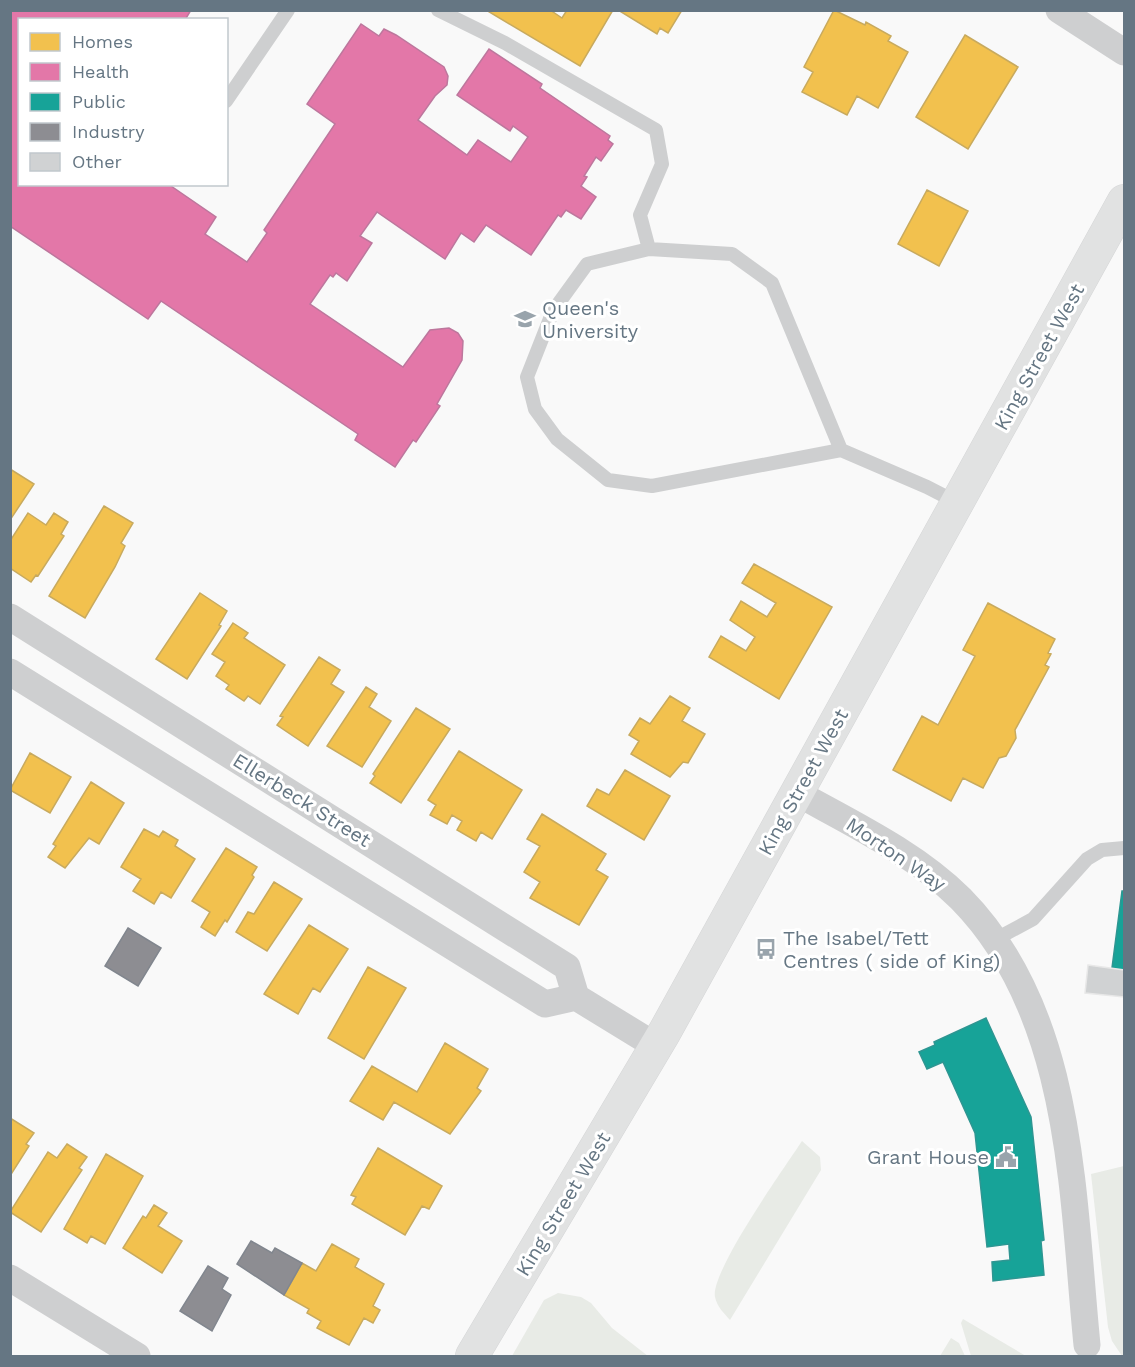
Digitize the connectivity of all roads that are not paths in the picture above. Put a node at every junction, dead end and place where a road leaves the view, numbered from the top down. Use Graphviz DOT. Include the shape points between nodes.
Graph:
graph roads {
  1 [pos="288,10"];
  2 [pos="438,10"];
  3 [pos="1059,10"];
  4 [pos="1125,52"];
  5 [pos="228,98"];
  6 [pos="1125,201"];
  7 [pos="649,249"];
  8 [pos="841,450"];
  9 [pos="957,503"];
  10 [pos="10,617"];
  11 [pos="10,672"];
  12 [pos="797,793"];
  13 [pos="1125,848"];
  14 [pos="996,939"];
  15 [pos="576,997"];
  16 [pos="656,1046"];
  17 [pos="10,1278"];
  18 [pos="1091,1351"];
  19 [pos="136,1356"];
  20 [pos="472,1356"];
  1 -- 5 [label="lane"];
  2 -- 7 [label="lane" via="505,43 656,130 662,164 640,215"];
  3 -- 4 [label="street"];
  6 -- 9 [label="main road, King Street West"];
  7 -- 8 [label="lane" via="732,254 772,283"];
  7 -- 8 [label="lane" via="587,264 553,311 527,377 534,409 557,439 608,480 652,486"];
  8 -- 9 [label="lane"];
  9 -- 12 [label="main road, King Street West"];
  10 -- 15 [label="street, Ellerbeck Street" via="567,967"];
  11 -- 15 [label="street" via="544,1004"];
  12 -- 14 [label="street, Morton Way" via="934,876 960,898"];
  12 -- 16 [label="main road, King Street West"];
  13 -- 14 [label="lane" via="1102,850 1087,859 1033,919"];
  14 -- 18 [label="street, Morton Way" via="1024,989 1057,1087"];
  15 -- 16 [label="street"];
  16 -- 20 [label="main road, King Street West"];
  17 -- 19 [label="street"];
}
